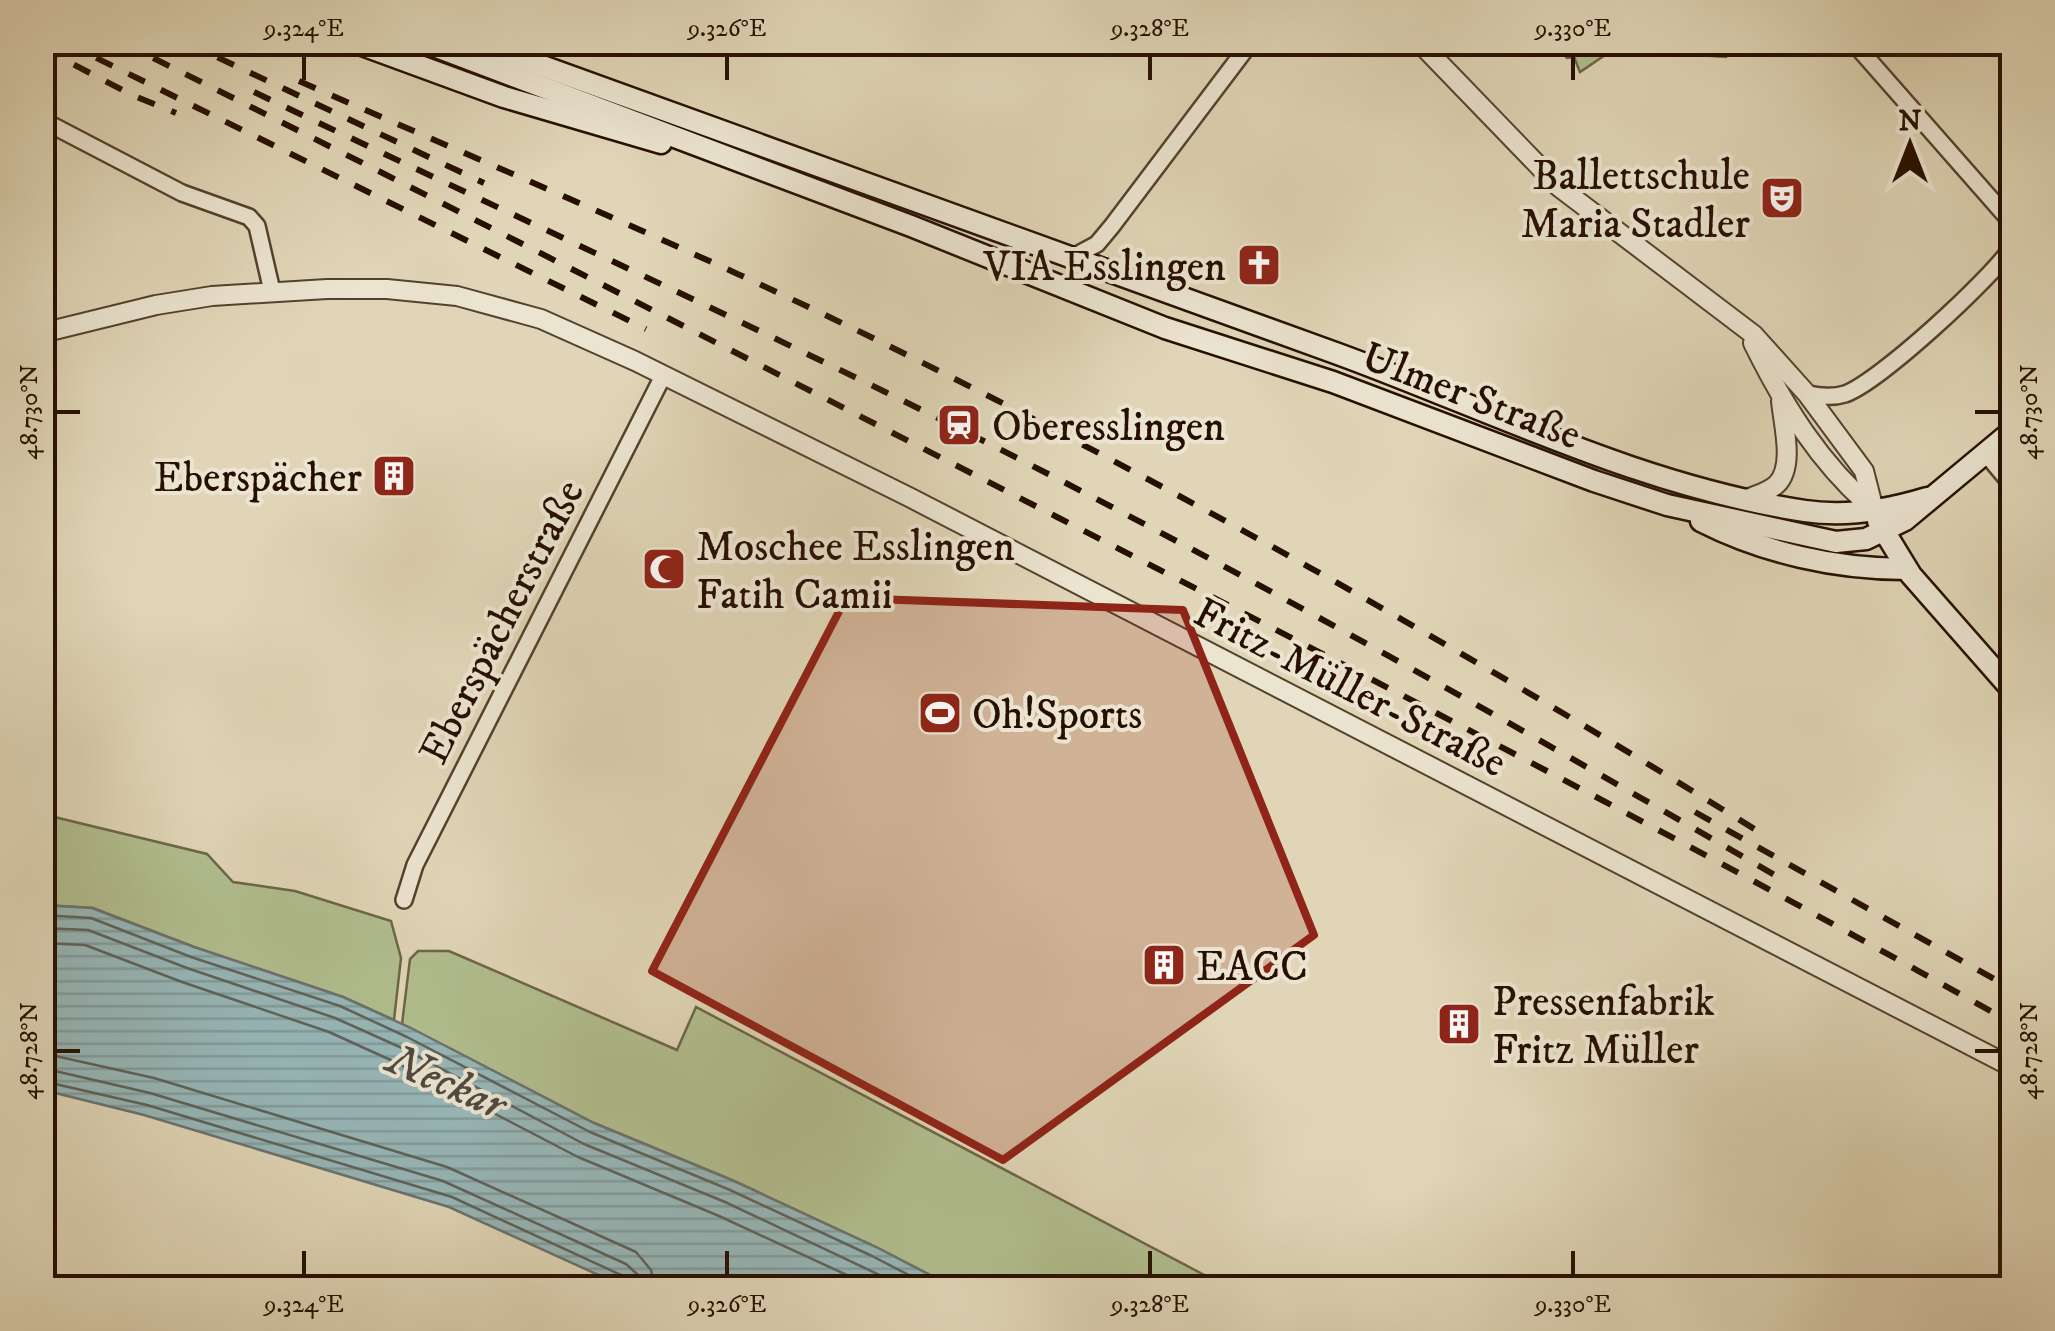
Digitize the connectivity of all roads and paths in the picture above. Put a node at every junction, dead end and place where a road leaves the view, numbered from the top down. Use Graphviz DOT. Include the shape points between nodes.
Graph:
graph roads {
  1 [pos="354,42"];
  2 [pos="423,42"];
  3 [pos="476,42"];
  4 [pos="1251,42"];
  5 [pos="1419,42"];
  6 [pos="1853,42"];
  7 [pos="42,120"];
  8 [pos="715,154"];
  9 [pos="2012,223"];
  10 [pos="2012,247"];
  11 [pos="1071,258"];
  12 [pos="1105,271"];
  13 [pos="1041,280"];
  14 [pos="272,291"];
  15 [pos="1746,328"];
  16 [pos="42,333"];
  17 [pos="659,373"];
  18 [pos="1807,394"];
  19 [pos="1782,401"];
  20 [pos="2012,431"];
  21 [pos="1986,454"];
  22 [pos="2012,485"];
  23 [pos="1934,496"];
  24 [pos="1747,499"];
  25 [pos="1668,505"];
  26 [pos="1874,510"];
  27 [pos="1884,533"];
  28 [pos="1906,569"];
  29 [pos="2012,690"];
  30 [pos="404,900"];
  31 [pos="2012,1067"];
  1 -- 8 [label="main road" via="573,120"];
  2 -- 8 [label="main road, Ulmer Straße"];
  3 -- 11 [label="main road, Ulmer Straße"];
  4 -- 11 [label="street" via="1112,226"];
  5 -- 15 [label="street" via="1559,187"];
  6 -- 9 [label="street"];
  7 -- 14 [label="street" via="182,194 249,217"];
  8 -- 13 [label="main road, Ulmer Straße"];
  10 -- 18 [label="street" via="1927,334 1858,388 1832,397"];
  11 -- 12 [label="main road, Ulmer Straße"];
  12 -- 13 [label="main road, Ulmer Straße"];
  12 -- 24 [label="main road, Ulmer Straße" via="1600,455"];
  13 -- 25 [label="main road, Ulmer Straße"];
  14 -- 16 [label="street" via="156,305"];
  14 -- 17 [label="street" via="387,289 457,296 541,319"];
  15 -- 18 [label="street"];
  15 -- 19 [label="street"];
  17 -- 30 [label="street, Eberspächerstraße" via="415,865"];
  17 -- 31 [label="street, Fritz-Müller-Straße"];
  18 -- 26 [label="street" via="1864,470"];
  19 -- 24 [label="street" via="1783,475"];
  19 -- 26 [label="street" via="1843,484"];
  20 -- 21 [label="main road"];
  21 -- 22 [label="street"];
  21 -- 23 [label="main road"];
  23 -- 26 [label="main road, Ulmer Straße"];
  23 -- 27 [label="main road"];
  24 -- 26 [label="main road, Ulmer Straße" via="1806,511"];
  25 -- 27 [label="main road, Ulmer Straße" via="1836,542"];
  25 -- 28 [label="main road" via="1788,554 1838,566"];
  26 -- 27 [label="main road"];
  27 -- 28 [label="main road"];
  28 -- 29 [label="main road"];
}
